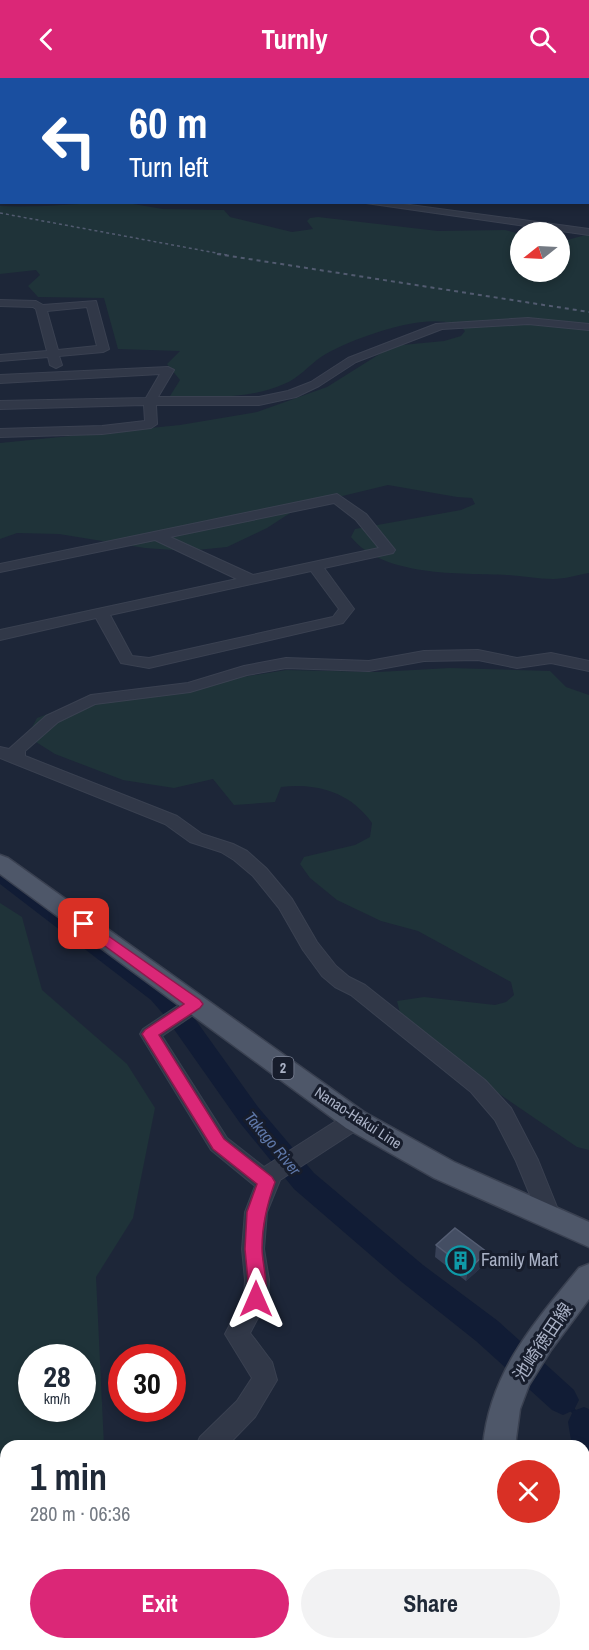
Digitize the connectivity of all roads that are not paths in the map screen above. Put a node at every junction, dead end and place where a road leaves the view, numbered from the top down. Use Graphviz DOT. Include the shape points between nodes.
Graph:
graph roads {
  1 [pos="378,204"];
  2 [pos="589,232"];
  3 [pos="0,303"];
  4 [pos="41,308"];
  5 [pos="589,327"];
  6 [pos="1,354"];
  7 [pos="53,354"];
  8 [pos="60,375"];
  9 [pos="11,389"];
  10 [pos="150,401"];
  11 [pos="0,405"];
  12 [pos="6,433"];
  13 [pos="157,536"];
  14 [pos="315,566"];
  15 [pos="0,568"];
  16 [pos="251,580"];
  17 [pos="101,613"];
  18 [pos="0,635"];
  19 [pos="589,666"];
  20 [pos="9,755"];
  21 [pos="0,863"];
  22 [pos="195,1004"];
  23 [pos="355,1120"];
  24 [pos="279,1170"];
  25 [pos="550,1217"];
  26 [pos="589,1234"];
  27 [pos="589,1277"];
  28 [pos="215,1440"];
  29 [pos="500,1440"];
  1 -- 2 [label="street"];
  3 -- 4 [label="street" via="36,304"];
  4 -- 7 [label="street"];
  4 -- 7 [label="street" via="92,303 104,349"];
  5 -- 10 [label="street" via="528,321 440,326 365,354 315,384 278,399"];
  6 -- 7 [label="street"];
  7 -- 8 [label="street"];
  8 -- 9 [label="street"];
  8 -- 10 [label="street" via="168,370"];
  9 -- 10 [label="street"];
  9 -- 11 [label="street"];
  9 -- 12 [label="street"];
  10 -- 12 [label="street" via="151,424"];
  13 -- 14 [label="street" via="337,498 361,517 388,550"];
  13 -- 15 [label="street"];
  13 -- 16 [label="street"];
  14 -- 16 [label="street"];
  14 -- 17 [label="street" via="347,609 338,620 160,661 126,660"];
  16 -- 17 [label="street"];
  17 -- 18 [label="street"];
  19 -- 20 [label="street" via="550,658 517,663 478,655 423,656 369,666 286,663 190,687 90,700 45,724"];
  20 -- 25 [label="street" via="171,820 205,843 228,848 244,858 277,892 327,970 342,984 358,990 478,1086 503,1114"];
  21 -- 22 [label="main road, Nanao-Hakui Line / 2"];
  22 -- 23 [label="main road, Nanao-Hakui Line / 2"];
  22 -- 24 [label="street" via="150,1034 219,1144"];
  23 -- 24 [label="street"];
  23 -- 25 [label="main road, Nanao-Hakui Line / 2" via="444,1170"];
  24 -- 28 [label="street" via="256,1212 256,1299 237,1334 263,1370 265,1380 246,1409"];
  25 -- 26 [label="main road, Nanao-Hakui Line / 2"];
  27 -- 29 [label="main road, 池崎徳田線" via="536,1347 512,1388 504,1408"];
}
